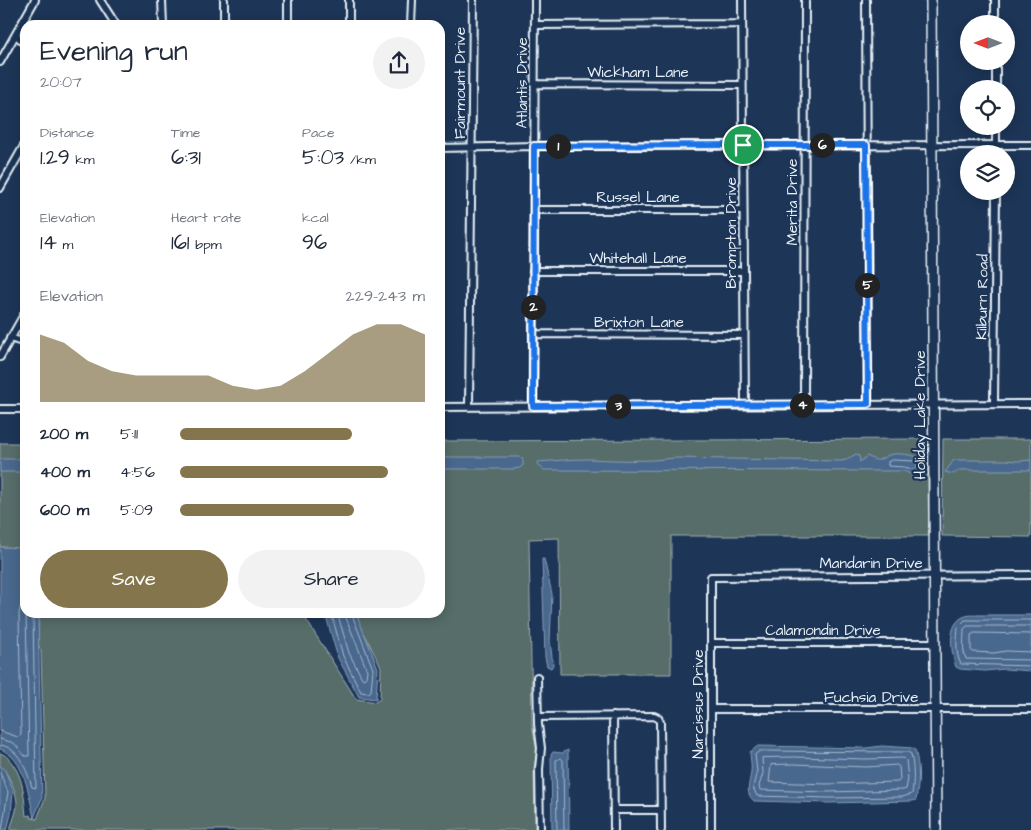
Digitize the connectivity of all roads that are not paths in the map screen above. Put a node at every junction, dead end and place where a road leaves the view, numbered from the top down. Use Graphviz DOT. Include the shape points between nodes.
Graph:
graph roads {
  1 [pos="35,0"];
  2 [pos="100,0"];
  3 [pos="162,0"];
  4 [pos="224,0"];
  5 [pos="288,0"];
  6 [pos="349,0"];
  7 [pos="412,0"];
  8 [pos="473,0"];
  9 [pos="535,0"];
  10 [pos="742,0"];
  11 [pos="805,0"];
  12 [pos="866,0"];
  13 [pos="931,0"];
  14 [pos="995,0"];
  15 [pos="995,15"];
  16 [pos="24,20"];
  17 [pos="113,20"];
  18 [pos="163,20"];
  19 [pos="224,20"];
  20 [pos="288,20"];
  21 [pos="349,20"];
  22 [pos="412,20"];
  23 [pos="742,24"];
  24 [pos="535,25"];
  25 [pos="20,28"];
  26 [pos="16,35"];
  27 [pos="20,39"];
  28 [pos="0,62"];
  29 [pos="534,84"];
  30 [pos="742,85"];
  31 [pos="996,135"];
  32 [pos="1031,144"];
  33 [pos="743,145"];
  34 [pos="805,145"];
  35 [pos="866,145"];
  36 [pos="932,145"];
  37 [pos="960,145"];
  38 [pos="996,145"];
  39 [pos="534,146"];
  40 [pos="445,148"];
  41 [pos="472,148"];
  42 [pos="20,153"];
  43 [pos="0,188"];
  44 [pos="996,200"];
  45 [pos="534,210"];
  46 [pos="743,210"];
  47 [pos="533,271"];
  48 [pos="744,271"];
  49 [pos="20,321"];
  50 [pos="533,334"];
  51 [pos="744,335"];
  52 [pos="10,338"];
  53 [pos="20,341"];
  54 [pos="0,357"];
  55 [pos="868,404"];
  56 [pos="934,404"];
  57 [pos="994,404"];
  58 [pos="1031,404"];
  59 [pos="744,405"];
  60 [pos="804,405"];
  61 [pos="533,406"];
  62 [pos="445,407"];
  63 [pos="469,407"];
  64 [pos="0,409"];
  65 [pos="20,409"];
  66 [pos="934,575"];
  67 [pos="1031,575"];
  68 [pos="711,577"];
  69 [pos="711,643"];
  70 [pos="934,643"];
  71 [pos="537,677"];
  72 [pos="711,708"];
  73 [pos="934,709"];
  74 [pos="1031,709"];
  75 [pos="613,716"];
  76 [pos="538,717"];
  77 [pos="614,810"];
  78 [pos="660,810"];
  79 [pos="540,830"];
  80 [pos="614,830"];
  81 [pos="661,830"];
  82 [pos="711,830"];
  83 [pos="936,830"];
  1 -- 16 [label="street"];
  2 -- 17 [label="street"];
  3 -- 18 [label="street"];
  4 -- 19 [label="street"];
  5 -- 20 [label="street"];
  6 -- 21 [label="street"];
  7 -- 22 [label="street"];
  8 -- 41 [label="street, Fairmount Drive"];
  9 -- 24 [label="street, Atlantis Drive"];
  10 -- 23 [label="street, Brompton Drive"];
  11 -- 34 [label="street, Merita Drive"];
  12 -- 35 [label="street"];
  13 -- 36 [label="street, Holiday Lake Drive"];
  14 -- 15 [label="street"];
  23 -- 24 [label="street"];
  23 -- 30 [label="street, Brompton Drive"];
  24 -- 29 [label="street, Atlantis Drive"];
  25 -- 26 [label="street"];
  26 -- 27 [label="street"];
  26 -- 28 [label="street"];
  29 -- 30 [label="street, Wickham Lane"];
  29 -- 39 [label="street, Atlantis Drive"];
  30 -- 33 [label="street, Brompton Drive"];
  31 -- 38 [label="street"];
  32 -- 38 [label="street"];
  33 -- 34 [label="street"];
  33 -- 39 [label="street"];
  33 -- 46 [label="street, Brompton Drive"];
  34 -- 35 [label="street"];
  34 -- 60 [label="street, Merita Drive"];
  35 -- 36 [label="street"];
  35 -- 55 [label="street"];
  36 -- 37 [label="street"];
  36 -- 56 [label="street, Holiday Lake Drive"];
  39 -- 41 [label="street"];
  39 -- 45 [label="street, Atlantis Drive"];
  40 -- 41 [label="street"];
  41 -- 63 [label="street, Fairmount Drive"];
  42 -- 43 [label="street"];
  44 -- 57 [label="street, Kilburn Road"];
  45 -- 46 [label="street, Russel Lane"];
  45 -- 47 [label="street, Atlantis Drive"];
  46 -- 48 [label="street, Brompton Drive"];
  47 -- 48 [label="street, Whitehall Lane"];
  47 -- 50 [label="street, Atlantis Drive"];
  48 -- 51 [label="street, Brompton Drive"];
  49 -- 52 [label="street"];
  50 -- 51 [label="street, Brixton Lane"];
  50 -- 61 [label="street, Atlantis Drive"];
  51 -- 59 [label="street, Brompton Drive"];
  52 -- 53 [label="street"];
  52 -- 54 [label="street"];
  55 -- 56 [label="street"];
  55 -- 60 [label="street"];
  56 -- 57 [label="street"];
  56 -- 66 [label="street, Holiday Lake Drive"];
  57 -- 58 [label="street"];
  59 -- 60 [label="street"];
  59 -- 61 [label="street"];
  61 -- 63 [label="street"];
  62 -- 63 [label="street"];
  64 -- 65 [label="street"];
  66 -- 67 [label="street, Mandarin Drive"];
  66 -- 68 [label="street, Mandarin Drive"];
  66 -- 70 [label="street, Holiday Lake Drive"];
  68 -- 69 [label="street, Narcissus Drive"];
  69 -- 70 [label="street, Calamondin Drive"];
  69 -- 72 [label="street, Narcissus Drive"];
  70 -- 73 [label="street, Holiday Lake Drive"];
  71 -- 76 [label="street"];
  72 -- 73 [label="street, Fuchsia Drive"];
  72 -- 82 [label="street, Narcissus Drive"];
  73 -- 74 [label="street, Fuchsia Drive"];
  73 -- 83 [label="street, Holiday Lake Drive"];
  75 -- 76 [label="street"];
  75 -- 77 [label="street"];
  75 -- 78 [label="street" via="654,716 659,719"];
  76 -- 79 [label="street"];
  77 -- 78 [label="street"];
  77 -- 80 [label="street"];
  78 -- 81 [label="street"];
}
